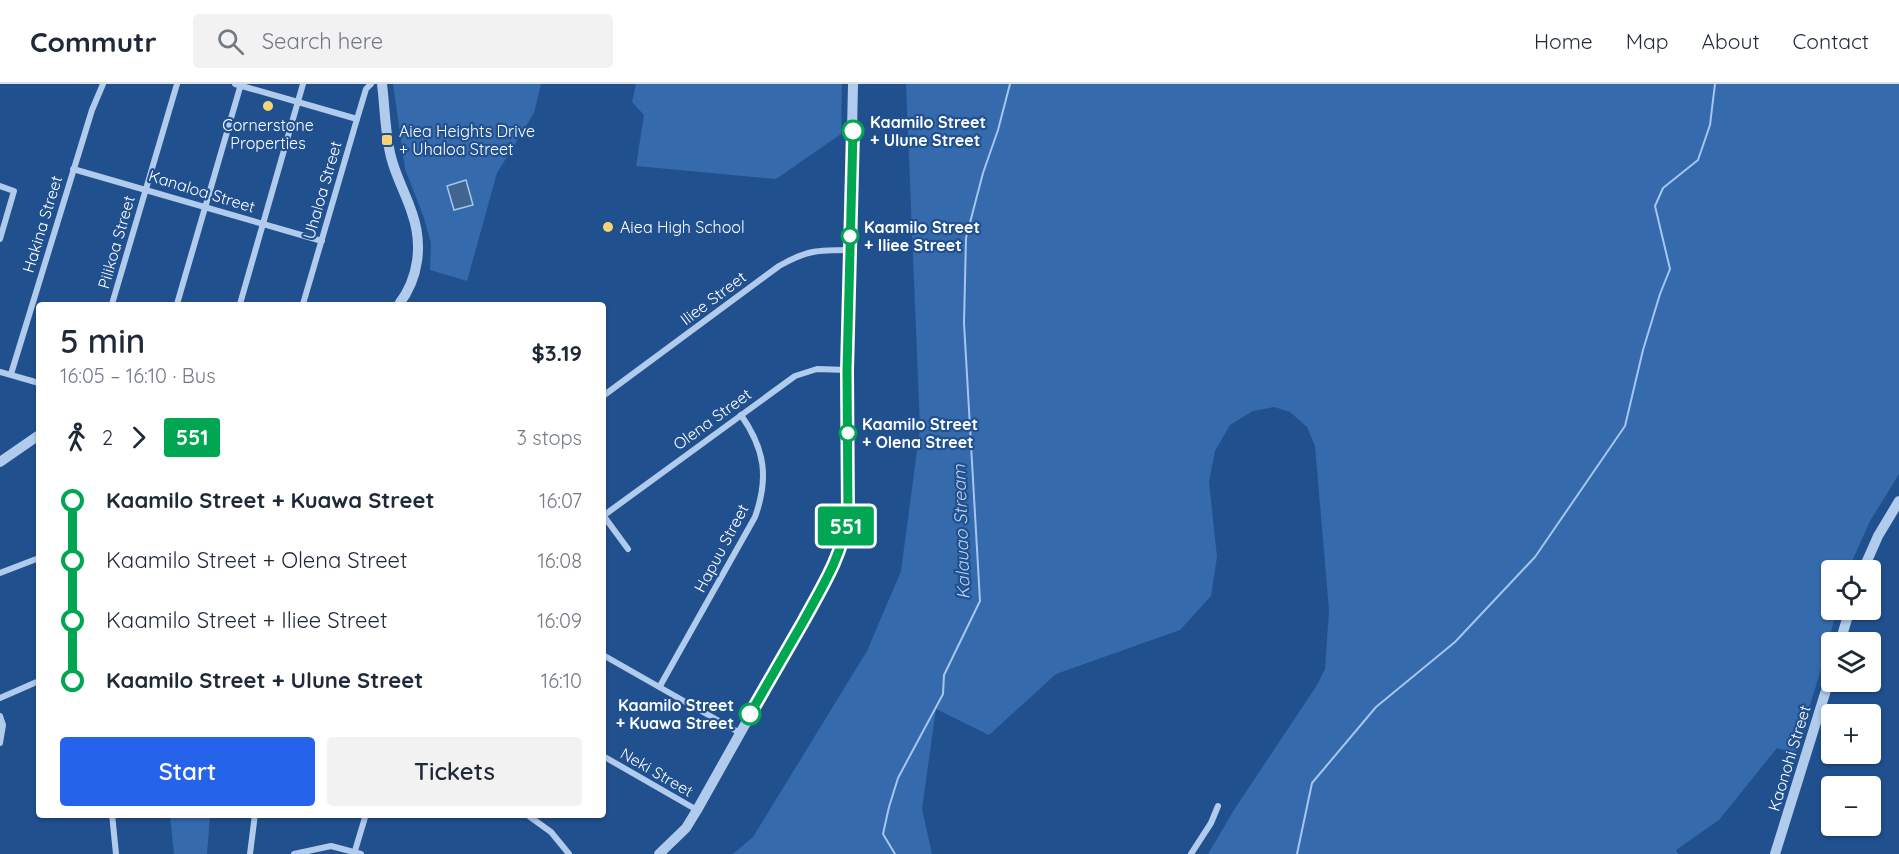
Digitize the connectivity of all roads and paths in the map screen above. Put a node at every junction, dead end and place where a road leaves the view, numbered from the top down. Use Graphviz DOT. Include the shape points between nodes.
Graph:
graph roads {
  1 [pos="103,84"];
  2 [pos="177,84"];
  3 [pos="303,84"];
  4 [pos="371,84"];
  5 [pos="382,84"];
  6 [pos="853,84"];
  7 [pos="239,85"];
  8 [pos="298,102"];
  9 [pos="357,119"];
  10 [pos="73,169"];
  11 [pos="0,186"];
  12 [pos="146,188"];
  13 [pos="205,206"];
  14 [pos="263,224"];
  15 [pos="0,239"];
  16 [pos="322,241"];
  17 [pos="850,250"];
  18 [pos="113,302"];
  19 [pos="178,302"];
  20 [pos="241,302"];
  21 [pos="304,302"];
  22 [pos="400,302"];
  23 [pos="847,370"];
  24 [pos="0,372"];
  25 [pos="11,374"];
  26 [pos="36,382"];
  27 [pos="606,394"];
  28 [pos="741,415"];
  29 [pos="36,437"];
  30 [pos="0,462"];
  31 [pos="1899,501"];
  32 [pos="606,514"];
  33 [pos="606,520"];
  34 [pos="628,549"];
  35 [pos="36,559"];
  36 [pos="1867,560"];
  37 [pos="0,573"];
  38 [pos="606,657"];
  39 [pos="36,682"];
  40 [pos="660,686"];
  41 [pos="1825,692"];
  42 [pos="0,698"];
  43 [pos="0,716"];
  44 [pos="740,733"];
  45 [pos="0,743"];
  46 [pos="606,758"];
  47 [pos="1218,806"];
  48 [pos="697,810"];
  49 [pos="112,818"];
  50 [pos="254,818"];
  51 [pos="365,818"];
  52 [pos="532,818"];
  53 [pos="356,853"];
  54 [pos="116,854"];
  55 [pos="250,854"];
  56 [pos="294,854"];
  57 [pos="569,854"];
  58 [pos="659,854"];
  59 [pos="1191,854"];
  60 [pos="1775,854"];
  1 -- 10 [label="street, Hakina Street"];
  2 -- 12 [label="street, Pilikoa Street"];
  3 -- 8 [label="street"];
  4 -- 9 [label="street, Uhaloa Street"];
  5 -- 22 [label="street" via="390,156 412,212 418,242 415,271"];
  6 -- 17 [label="street"];
  7 -- 8 [label="street"];
  7 -- 13 [label="street"];
  8 -- 9 [label="street"];
  8 -- 14 [label="street"];
  9 -- 16 [label="street, Uhaloa Street"];
  10 -- 12 [label="street, Kanaloa Street"];
  10 -- 25 [label="street, Hakina Street"];
  11 -- 15 [label="street" via="14,191"];
  12 -- 13 [label="street, Kanaloa Street"];
  12 -- 18 [label="street, Pilikoa Street"];
  13 -- 14 [label="street, Kanaloa Street"];
  13 -- 19 [label="street"];
  14 -- 16 [label="street, Kanaloa Street"];
  14 -- 20 [label="street"];
  16 -- 21 [label="street, Uhaloa Street"];
  17 -- 23 [label="street"];
  17 -- 27 [label="street, Iliee Street" via="799,254"];
  23 -- 28 [label="street, Olena Street" via="817,369 795,376"];
  23 -- 44 [label="street" via="845,536 824,584"];
  24 -- 25 [label="street"];
  25 -- 26 [label="street"];
  28 -- 32 [label="street, Olena Street"];
  28 -- 40 [label="street, Hapuu Street" via="762,456 761,500"];
  29 -- 30 [label="street"];
  31 -- 36 [label="street"];
  33 -- 34 [label="street"];
  35 -- 37 [label="street"];
  38 -- 40 [label="street"];
  39 -- 42 [label="street"];
  40 -- 44 [label="street"];
  41 -- 60 [label="street, Kaonohi Street"];
  43 -- 45 [label="street"];
  44 -- 48 [label="street"];
  46 -- 48 [label="street, Neki Street"];
  47 -- 59 [label="street"];
  48 -- 58 [label="street" via="686,828"];
  49 -- 54 [label="street"];
  50 -- 55 [label="street"];
  51 -- 53 [label="street"];
  52 -- 57 [label="street" via="551,832"];
  53 -- 56 [label="street" via="331,846"];
}
